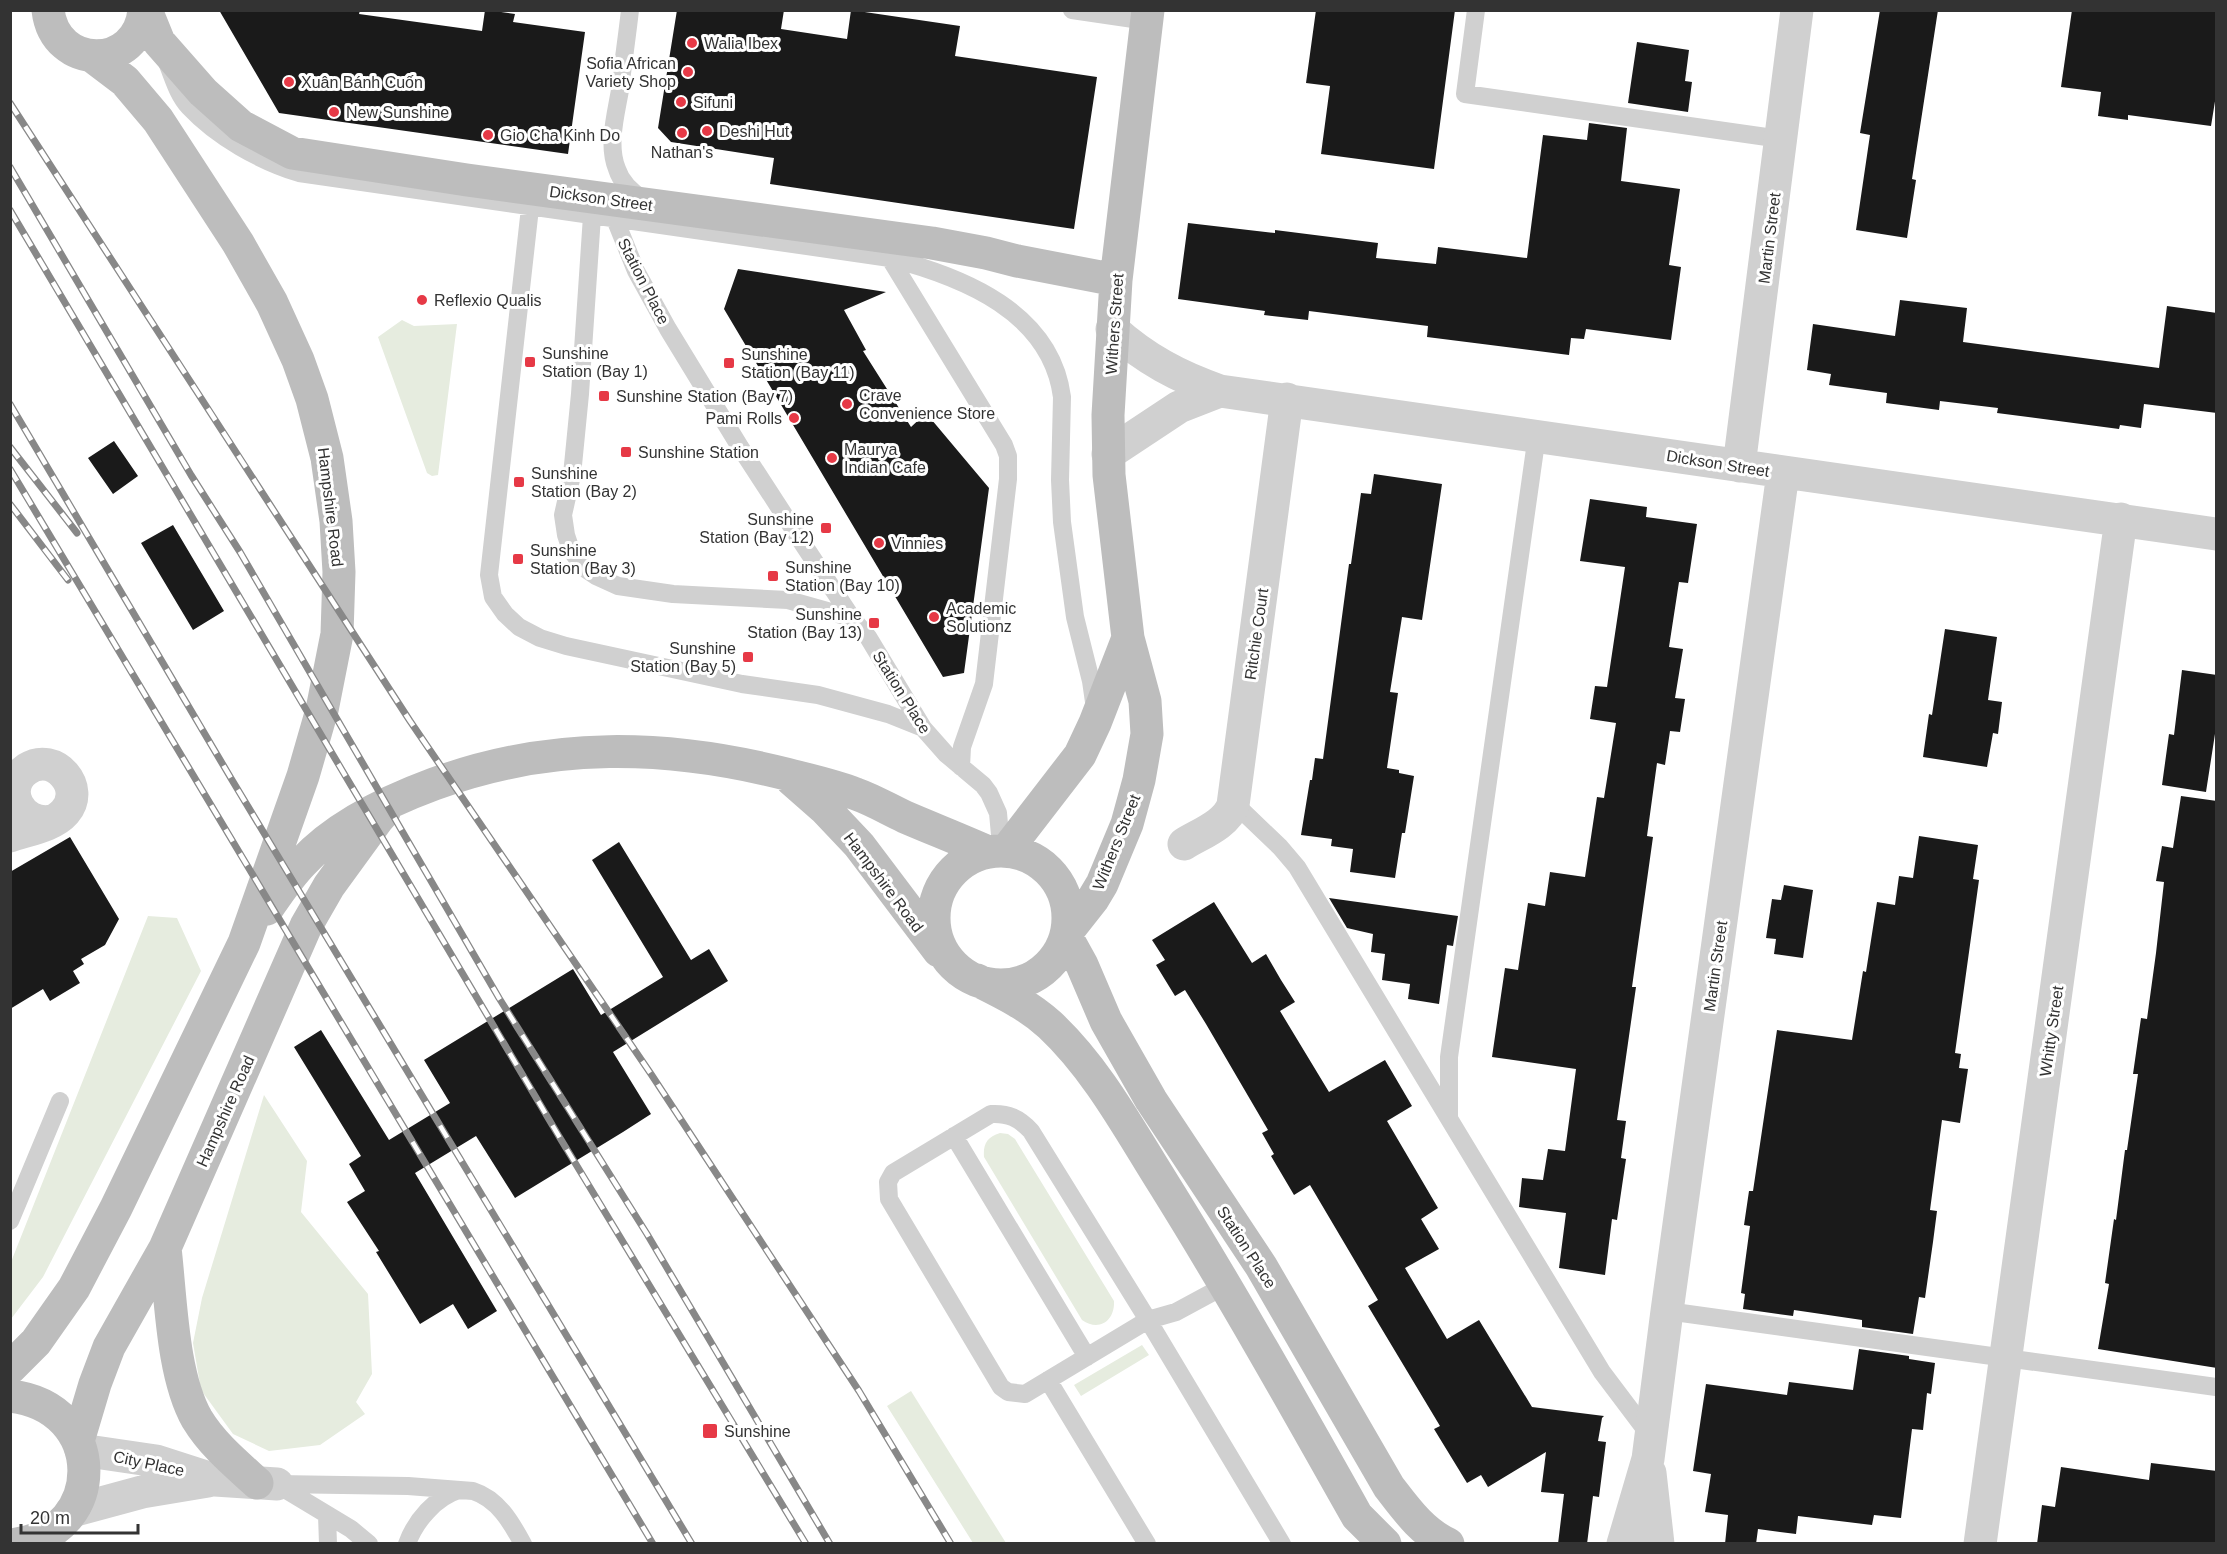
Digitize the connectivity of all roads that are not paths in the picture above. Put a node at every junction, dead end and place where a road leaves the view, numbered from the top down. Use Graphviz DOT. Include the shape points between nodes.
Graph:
graph roads {
  1 [pos="48,10"];
  2 [pos="630,10"];
  3 [pos="1072,10"];
  4 [pos="1476,10"];
  5 [pos="1797,10"];
  6 [pos="1147,16"];
  7 [pos="148,19"];
  8 [pos="92,56"];
  9 [pos="1781,139"];
  10 [pos="651,204"];
  11 [pos="530,208"];
  12 [pos="592,216"];
  13 [pos="615,219"];
  14 [pos="883,247"];
  15 [pos="1116,280"];
  16 [pos="1112,330"];
  17 [pos="1220,391"];
  18 [pos="1287,399"];
  19 [pos="1537,435"];
  20 [pos="1108,454"];
  21 [pos="1739,466"];
  22 [pos="1783,473"];
  23 [pos="2121,519"];
  24 [pos="2217,534"];
  25 [pos="852,618"];
  26 [pos="1128,638"];
  27 [pos="1095,723"];
  28 [pos="923,728"];
  29 [pos="961,767"];
  30 [pos="782,773"];
  31 [pos="16,782"];
  32 [pos="401,796"];
  33 [pos="1233,802"];
  34 [pos="52,821"];
  35 [pos="10,836"];
  36 [pos="1184,844"];
  37 [pos="998,851"];
  38 [pos="1066,934"];
  39 [pos="244,943"];
  40 [pos="967,974"];
  41 [pos="60,1101"];
  42 [pos="1449,1118"];
  43 [pos="954,1136"];
  44 [pos="10,1221"];
  45 [pos="165,1248"];
  46 [pos="1261,1266"];
  47 [pos="1226,1285"];
  48 [pos="1667,1311"];
  49 [pos="1148,1320"];
  50 [pos="1086,1357"];
  51 [pos="2006,1359"];
  52 [pos="10,1368"];
  53 [pos="1048,1380"];
  54 [pos="2217,1387"];
  55 [pos="10,1396"];
  56 [pos="80,1446"];
  57 [pos="1650,1448"];
  58 [pos="215,1480"];
  59 [pos="267,1483"];
  60 [pos="467,1490"];
  61 [pos="327,1515"];
  62 [pos="63,1525"];
  63 [pos="16,1544"];
  64 [pos="328,1544"];
  65 [pos="369,1544"];
  66 [pos="407,1544"];
  67 [pos="524,1544"];
  68 [pos="1147,1544"];
  69 [pos="1282,1544"];
  70 [pos="1385,1544"];
  71 [pos="1448,1544"];
  72 [pos="1623,1544"];
  73 [pos="1658,1544"];
  74 [pos="1980,1544"];
  1 -- 8 [label="main road, Hampshire Road" via="60,41"];
  2 -- 10 [label="lane" via="613,154 626,184"];
  3 -- 6 [label="lane"];
  4 -- 9 [label="lane" via="1465,94"];
  5 -- 9 [label="street, Martin Street"];
  6 -- 15 [label="main road, Withers Street"];
  7 -- 8 [label="main road" via="126,46 113,53"];
  7 -- 10 [label="main road, Dickson Street" via="180,69 221,109 241,126 292,153"];
  7 -- 11 [label="lane" via="188,106 225,136 281,168 324,178"];
  8 -- 39 [label="main road, Hampshire Road" via="125,81 146,104 202,186 272,303 312,399 327,458 339,572 337,634 322,710 303,776"];
  9 -- 21 [label="street, Martin Street"];
  10 -- 14 [label="main road, Dickson Street"];
  11 -- 12 [label="lane"];
  11 -- 28 [label="lane" via="489,575 493,597 505,614 527,633 566,646 742,684 818,695"];
  12 -- 13 [label="lane"];
  12 -- 25 [label="lane" via="580,394 572,475 563,515 571,550 584,568 618,586 673,594 788,600"];
  13 -- 14 [label="lane"];
  13 -- 25 [label="lane, Station Place" via="636,271 668,329"];
  14 -- 15 [label="main road, Dickson Street" via="932,243"];
  14 -- 27 [label="lane" via="990,296 1018,318 1051,355 1062,398 1060,489 1066,561 1094,695"];
  14 -- 29 [label="lane" via="1008,456 985,678 962,747"];
  15 -- 16 [label="main road, Withers Street"];
  16 -- 17 [label="street, Dickson Street" via="1162,367"];
  16 -- 20 [label="main road, Withers Street"];
  17 -- 18 [label="street, Dickson Street"];
  17 -- 20 [label="street, Dickson Street" via="1179,407"];
  18 -- 19 [label="street, Dickson Street"];
  18 -- 33 [label="street, Ritchie Court"];
  19 -- 21 [label="street, Dickson Street"];
  19 -- 42 [label="lane" via="1449,1057"];
  20 -- 26 [label="main road, Withers Street"];
  21 -- 22 [label="street, Dickson Street"];
  22 -- 23 [label="street, Dickson Street"];
  22 -- 48 [label="street, Martin Street"];
  23 -- 24 [label="street, Dickson Street"];
  23 -- 51 [label="street, Whitty Street"];
  25 -- 28 [label="lane, Station Place" via="868,637"];
  26 -- 27 [label="main road, Withers Street"];
  26 -- 38 [label="main road, Withers Street" via="1145,700 1145,752 1127,824 1102,884"];
  27 -- 37 [label="main road, Withers Street" via="1080,755"];
  28 -- 29 [label="lane, Station Place"];
  29 -- 37 [label="lane, Station Place" via="983,785 993,800 999,820"];
  30 -- 32 [label="main road, Hampshire Road" via="725,760 599,750 504,763"];
  30 -- 37 [label="main road, Hampshire Road" via="856,794"];
  30 -- 40 [label="main road, Hampshire Road" via="817,801 859,845 928,939"];
  31 -- 34 [label="street" via="16,804 20,810 30,820"];
  31 -- 34 [label="street" via="31,767 43,765 56,767 65,775 72,789 70,804"];
  32 -- 39 [label="main road, Hampshire Road" via="335,835 304,861"];
  32 -- 45 [label="main road, Hampshire Road" via="377,820 306,926"];
  33 -- 36 [label="street" via="1225,818"];
  33 -- 42 [label="lane" via="1297,867"];
  34 -- 35 [label="street"];
  37 -- 38 [label="main road" via="1028,856 1055,877 1068,908"];
  37 -- 40 [label="main road" via="977,855 957,867 938,895 935,928 943,950"];
  38 -- 40 [label="main road" via="1053,960 1032,977 990,984"];
  38 -- 46 [label="main road, Station Place" via="1106,1021 1151,1100"];
  39 -- 52 [label="main road, Hampshire Road" via="74,1288 36,1342"];
  40 -- 47 [label="main road" via="1044,1020 1088,1068"];
  41 -- 44 [label="lane"];
  42 -- 57 [label="lane"];
  43 -- 49 [label="lane" via="991,1114 1014,1116 1023,1122"];
  43 -- 50 [label="lane"];
  43 -- 53 [label="lane" via="893,1173 888,1182 889,1199 1001,1387 1025,1394"];
  45 -- 56 [label="main road, Hampshire Road" via="108,1347"];
  45 -- 59 [label="main road" via="177,1354 187,1397 214,1443"];
  46 -- 47 [label="main road"];
  46 -- 71 [label="main road, Station Place" via="1389,1487 1412,1517"];
  47 -- 49 [label="lane" via="1176,1312"];
  47 -- 70 [label="main road" via="1357,1516"];
  48 -- 51 [label="lane"];
  48 -- 57 [label="street, Martin Street"];
  49 -- 50 [label="lane"];
  49 -- 69 [label="lane"];
  50 -- 53 [label="lane"];
  51 -- 54 [label="lane"];
  51 -- 74 [label="street, Whitty Street"];
  53 -- 68 [label="lane"];
  55 -- 56 [label="main road" via="44,1404 58,1413"];
  56 -- 58 [label="street, City Place" via="156,1461"];
  56 -- 62 [label="main road" via="84,1480"];
  57 -- 72 [label="street, Martin Street"];
  57 -- 73 [label="street, Martin Street"];
  58 -- 59 [label="street, City Place"];
  58 -- 62 [label="street, City Place" via="142,1492"];
  59 -- 60 [label="lane"];
  59 -- 61 [label="lane"];
  60 -- 66 [label="lane" via="453,1492 438,1501 412,1531"];
  60 -- 67 [label="lane" via="482,1494 501,1509"];
  61 -- 64 [label="lane"];
  61 -- 65 [label="lane"];
  62 -- 63 [label="main road" via="40,1538"];
}
